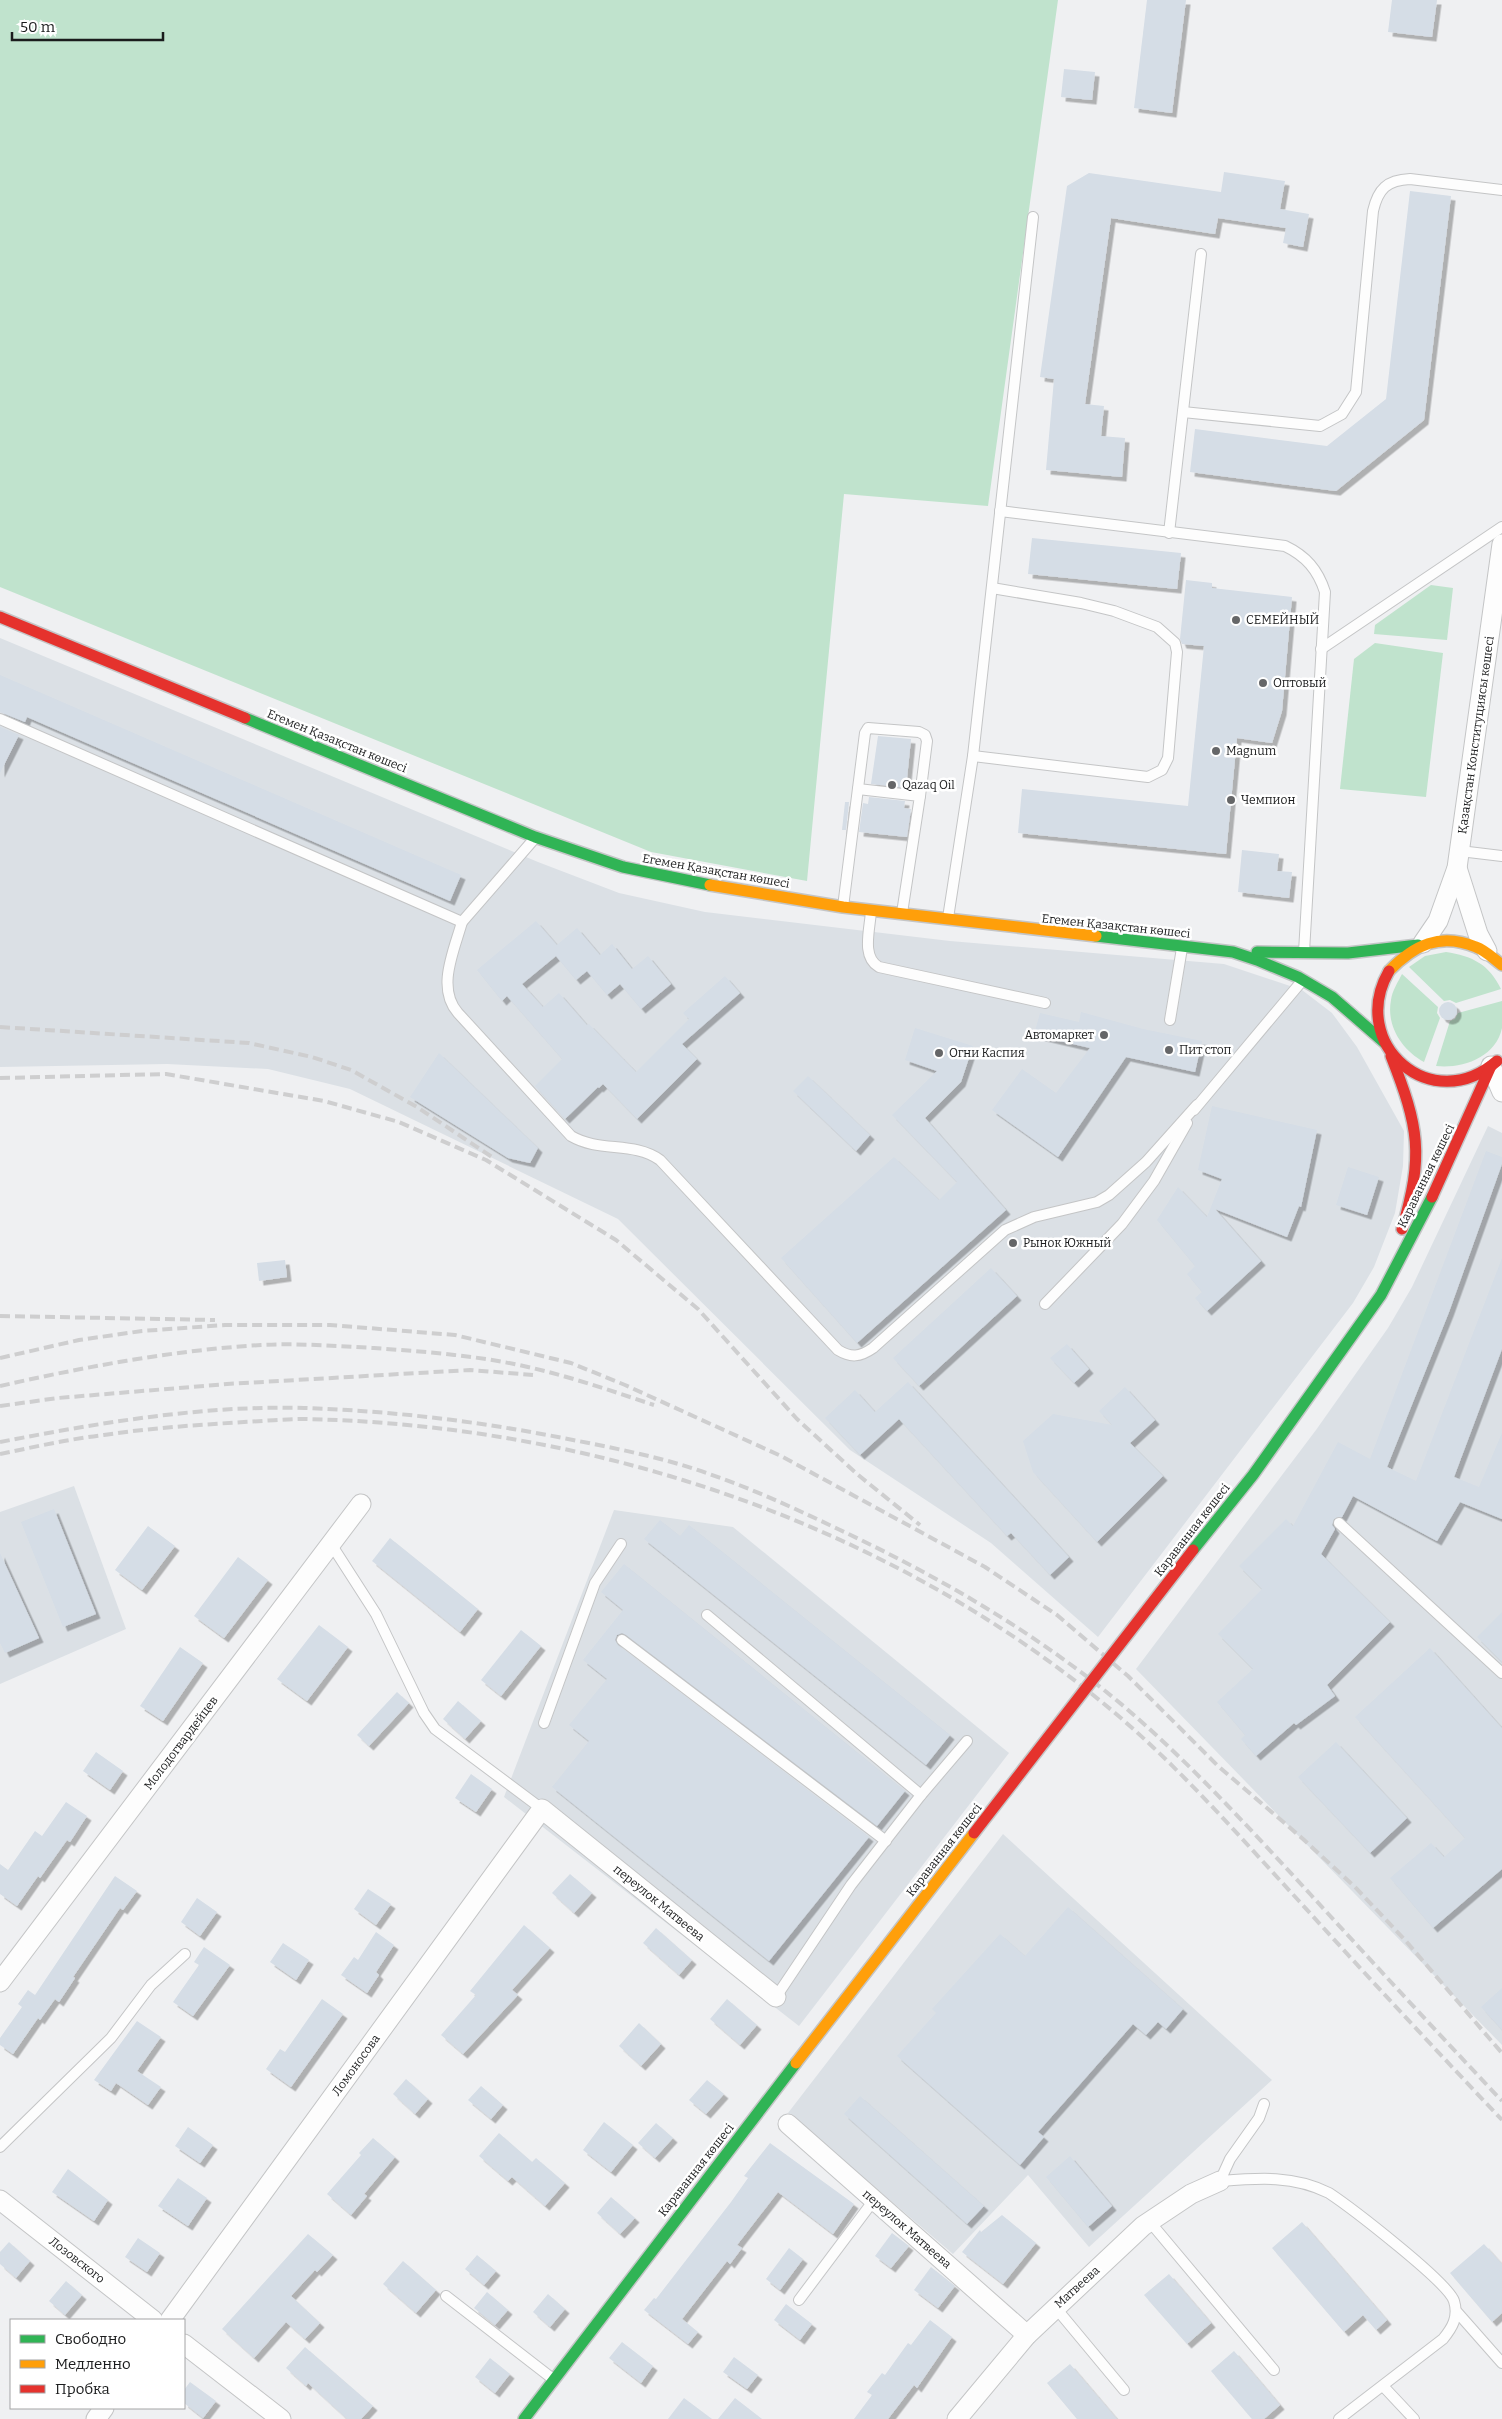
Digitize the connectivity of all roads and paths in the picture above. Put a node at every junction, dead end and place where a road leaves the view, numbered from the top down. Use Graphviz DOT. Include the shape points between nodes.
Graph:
graph roads {
  1 [pos="1502,190"];
  2 [pos="1033,217"];
  3 [pos="1201,254"];
  4 [pos="1183,412"];
  5 [pos="1000,511"];
  6 [pos="1502,527"];
  7 [pos="1169,533"];
  8 [pos="1502,544"];
  9 [pos="1500,567"];
  10 [pos="992,588"];
  11 [pos="0,617"];
  12 [pos="1322,648"];
  13 [pos="0,719"];
  14 [pos="973,756"];
  15 [pos="858,789"];
  16 [pos="920,796"];
  17 [pos="535,837"];
  18 [pos="1502,856"];
  19 [pos="1459,859"];
  20 [pos="842,907"];
  21 [pos="872,910"];
  22 [pos="902,914"];
  23 [pos="948,919"];
  24 [pos="462,922"];
  25 [pos="1421,944"];
  26 [pos="1182,947"];
  27 [pos="1488,951"];
  28 [pos="1232,952"];
  29 [pos="1304,953"];
  30 [pos="1502,965"];
  31 [pos="1304,978"];
  32 [pos="1045,1003"];
  33 [pos="1170,1020"];
  34 [pos="1386,1046"];
  35 [pos="1495,1065"];
  36 [pos="1465,1079"];
  37 [pos="1502,1093"];
  38 [pos="1197,1105"];
  39 [pos="1381,1295"];
  40 [pos="1046,1304"];
  41 [pos="361,1504"];
  42 [pos="1339,1523"];
  43 [pos="331,1544"];
  44 [pos="621,1544"];
  45 [pos="707,1615"];
  46 [pos="622,1640"];
  47 [pos="1502,1673"];
  48 [pos="544,1723"];
  49 [pos="967,1741"];
  50 [pos="921,1795"];
  51 [pos="542,1809"];
  52 [pos="886,1841"];
  53 [pos="185,1954"];
  54 [pos="0,1982"];
  55 [pos="776,1997"];
  56 [pos="1264,2104"];
  57 [pos="788,2124"];
  58 [pos="0,2147"];
  59 [pos="1220,2181"];
  60 [pos="0,2200"];
  61 [pos="874,2200"];
  62 [pos="1150,2222"];
  63 [pos="446,2296"];
  64 [pos="800,2300"];
  65 [pos="1055,2307"];
  66 [pos="1457,2312"];
  67 [pos="152,2319"];
  68 [pos="171,2319"];
  69 [pos="1027,2335"];
  70 [pos="185,2345"];
  71 [pos="1502,2363"];
  72 [pos="1274,2370"];
  73 [pos="554,2380"];
  74 [pos="1383,2386"];
  75 [pos="1124,2390"];
  76 [pos="281,2419"];
  77 [pos="524,2419"];
  78 [pos="957,2419"];
  79 [pos="1339,2419"];
  80 [pos="1414,2419"];
  1 -- 4 [label="lane" via="1410,179 1395,180 1383,186 1373,210 1356,392 1342,414 1320,426"];
  2 -- 5 [label="lane"];
  3 -- 4 [label="lane"];
  4 -- 7 [label="lane"];
  5 -- 7 [label="lane"];
  5 -- 10 [label="lane"];
  6 -- 12 [label="lane"];
  7 -- 12 [label="lane" via="1285,546 1300,553 1316,571 1325,592"];
  8 -- 9 [label="street, Қазақстан Конституциясы көшесі"];
  9 -- 19 [label="street, Қазақстан Конституциясы көшесі"];
  10 -- 14 [label="lane"];
  10 -- 14 [label="lane" via="1114,611 1163,631 1177,652 1168,758 1162,770 1148,777"];
  11 -- 17 [label="main road, Егемен Қазақстан көшесі"];
  12 -- 29 [label="lane"];
  13 -- 24 [label="lane"];
  14 -- 23 [label="lane"];
  15 -- 16 [label="lane"];
  15 -- 16 [label="lane" via="866,730 871,727 920,732 927,738"];
  15 -- 20 [label="lane"];
  16 -- 22 [label="lane"];
  17 -- 20 [label="main road, Егемен Қазақстан көшесі" via="622,867 665,877"];
  17 -- 24 [label="lane"];
  18 -- 19 [label="lane"];
  19 -- 25 [label="street, Қазақстан Конституциясы көшесі" via="1438,921"];
  19 -- 27 [label="street, Қазақстан Конституциясы көшесі" via="1478,934"];
  20 -- 21 [label="main road, Егемен Қазақстан көшесі"];
  21 -- 22 [label="main road, Егемен Қазақстан көшесі"];
  21 -- 32 [label="lane" via="868,951 873,964"];
  22 -- 23 [label="main road, Егемен Қазақстан көшесі"];
  23 -- 26 [label="main road, Егемен Қазақстан көшесі"];
  24 -- 38 [label="lane" via="446,988 451,1006 571,1136 592,1146 644,1151 660,1160 846,1355 856,1357 873,1348 1005,1230 1034,1217 1097,1202 1109,1195 1146,1162"];
  25 -- 27 [label="main road" via="1454,940"];
  25 -- 29 [label="main road"];
  25 -- 34 [label="main road, Караванная көшесі" via="1396,962 1380,987 1377,1015"];
  26 -- 28 [label="main road, Егемен Қазақстан көшесі"];
  26 -- 33 [label="lane"];
  27 -- 30 [label="main road"];
  28 -- 29 [label="main road"];
  28 -- 31 [label="main road, Егемен Қазақстан көшесі"];
  31 -- 34 [label="main road, Егемен Қазақстан көшесі" via="1341,1002"];
  31 -- 38 [label="lane"];
  34 -- 36 [label="main road, Егемен Қазақстан көшесі" via="1403,1066 1422,1076 1444,1082"];
  34 -- 39 [label="main road, Караванная көшесі" via="1412,1109 1418,1146 1411,1199"];
  35 -- 36 [label="main road"];
  35 -- 36 [label="lane"];
  35 -- 37 [label="street"];
  35 -- 39 [label="main road, Караванная көшесі" via="1444,1176"];
  38 -- 40 [label="lane" via="1154,1181 1132,1210"];
  39 -- 73 [label="main road, Караванная көшесі, bridge" via="1253,1475"];
  41 -- 43 [label="street, Молодогвардейцев"];
  42 -- 47 [label="lane"];
  43 -- 51 [label="lane" via="376,1614 435,1729"];
  43 -- 54 [label="street, Молодогвардейцев"];
  44 -- 48 [label="lane" via="595,1583"];
  45 -- 50 [label="lane"];
  46 -- 52 [label="lane"];
  49 -- 50 [label="lane"];
  50 -- 52 [label="lane"];
  51 -- 55 [label="street, переулок Матвеева"];
  51 -- 68 [label="street, Ломоносова"];
  52 -- 55 [label="lane" via="851,1885"];
  53 -- 58 [label="lane" via="151,1985 110,2038"];
  56 -- 59 [label="lane" via="1259,2118 1230,2159"];
  57 -- 61 [label="street, переулок Матвеева"];
  59 -- 62 [label="street, Матвеева" via="1191,2194"];
  59 -- 66 [label="lane" via="1280,2179 1315,2186 1329,2193 1442,2284 1454,2299"];
  60 -- 67 [label="street, Лозовского"];
  61 -- 64 [label="lane"];
  61 -- 69 [label="street, переулок Матвеева"];
  62 -- 65 [label="street, Матвеева"];
  62 -- 72 [label="lane"];
  63 -- 73 [label="lane"];
  65 -- 69 [label="street, Матвеева"];
  65 -- 75 [label="lane"];
  66 -- 71 [label="lane"];
  66 -- 74 [label="lane" via="1453,2327 1443,2339"];
  69 -- 78 [label="street, Матвеева"];
  70 -- 76 [label="street"];
  73 -- 77 [label="main road, Караванная көшесі"];
  74 -- 79 [label="lane"];
  74 -- 80 [label="lane"];
}
